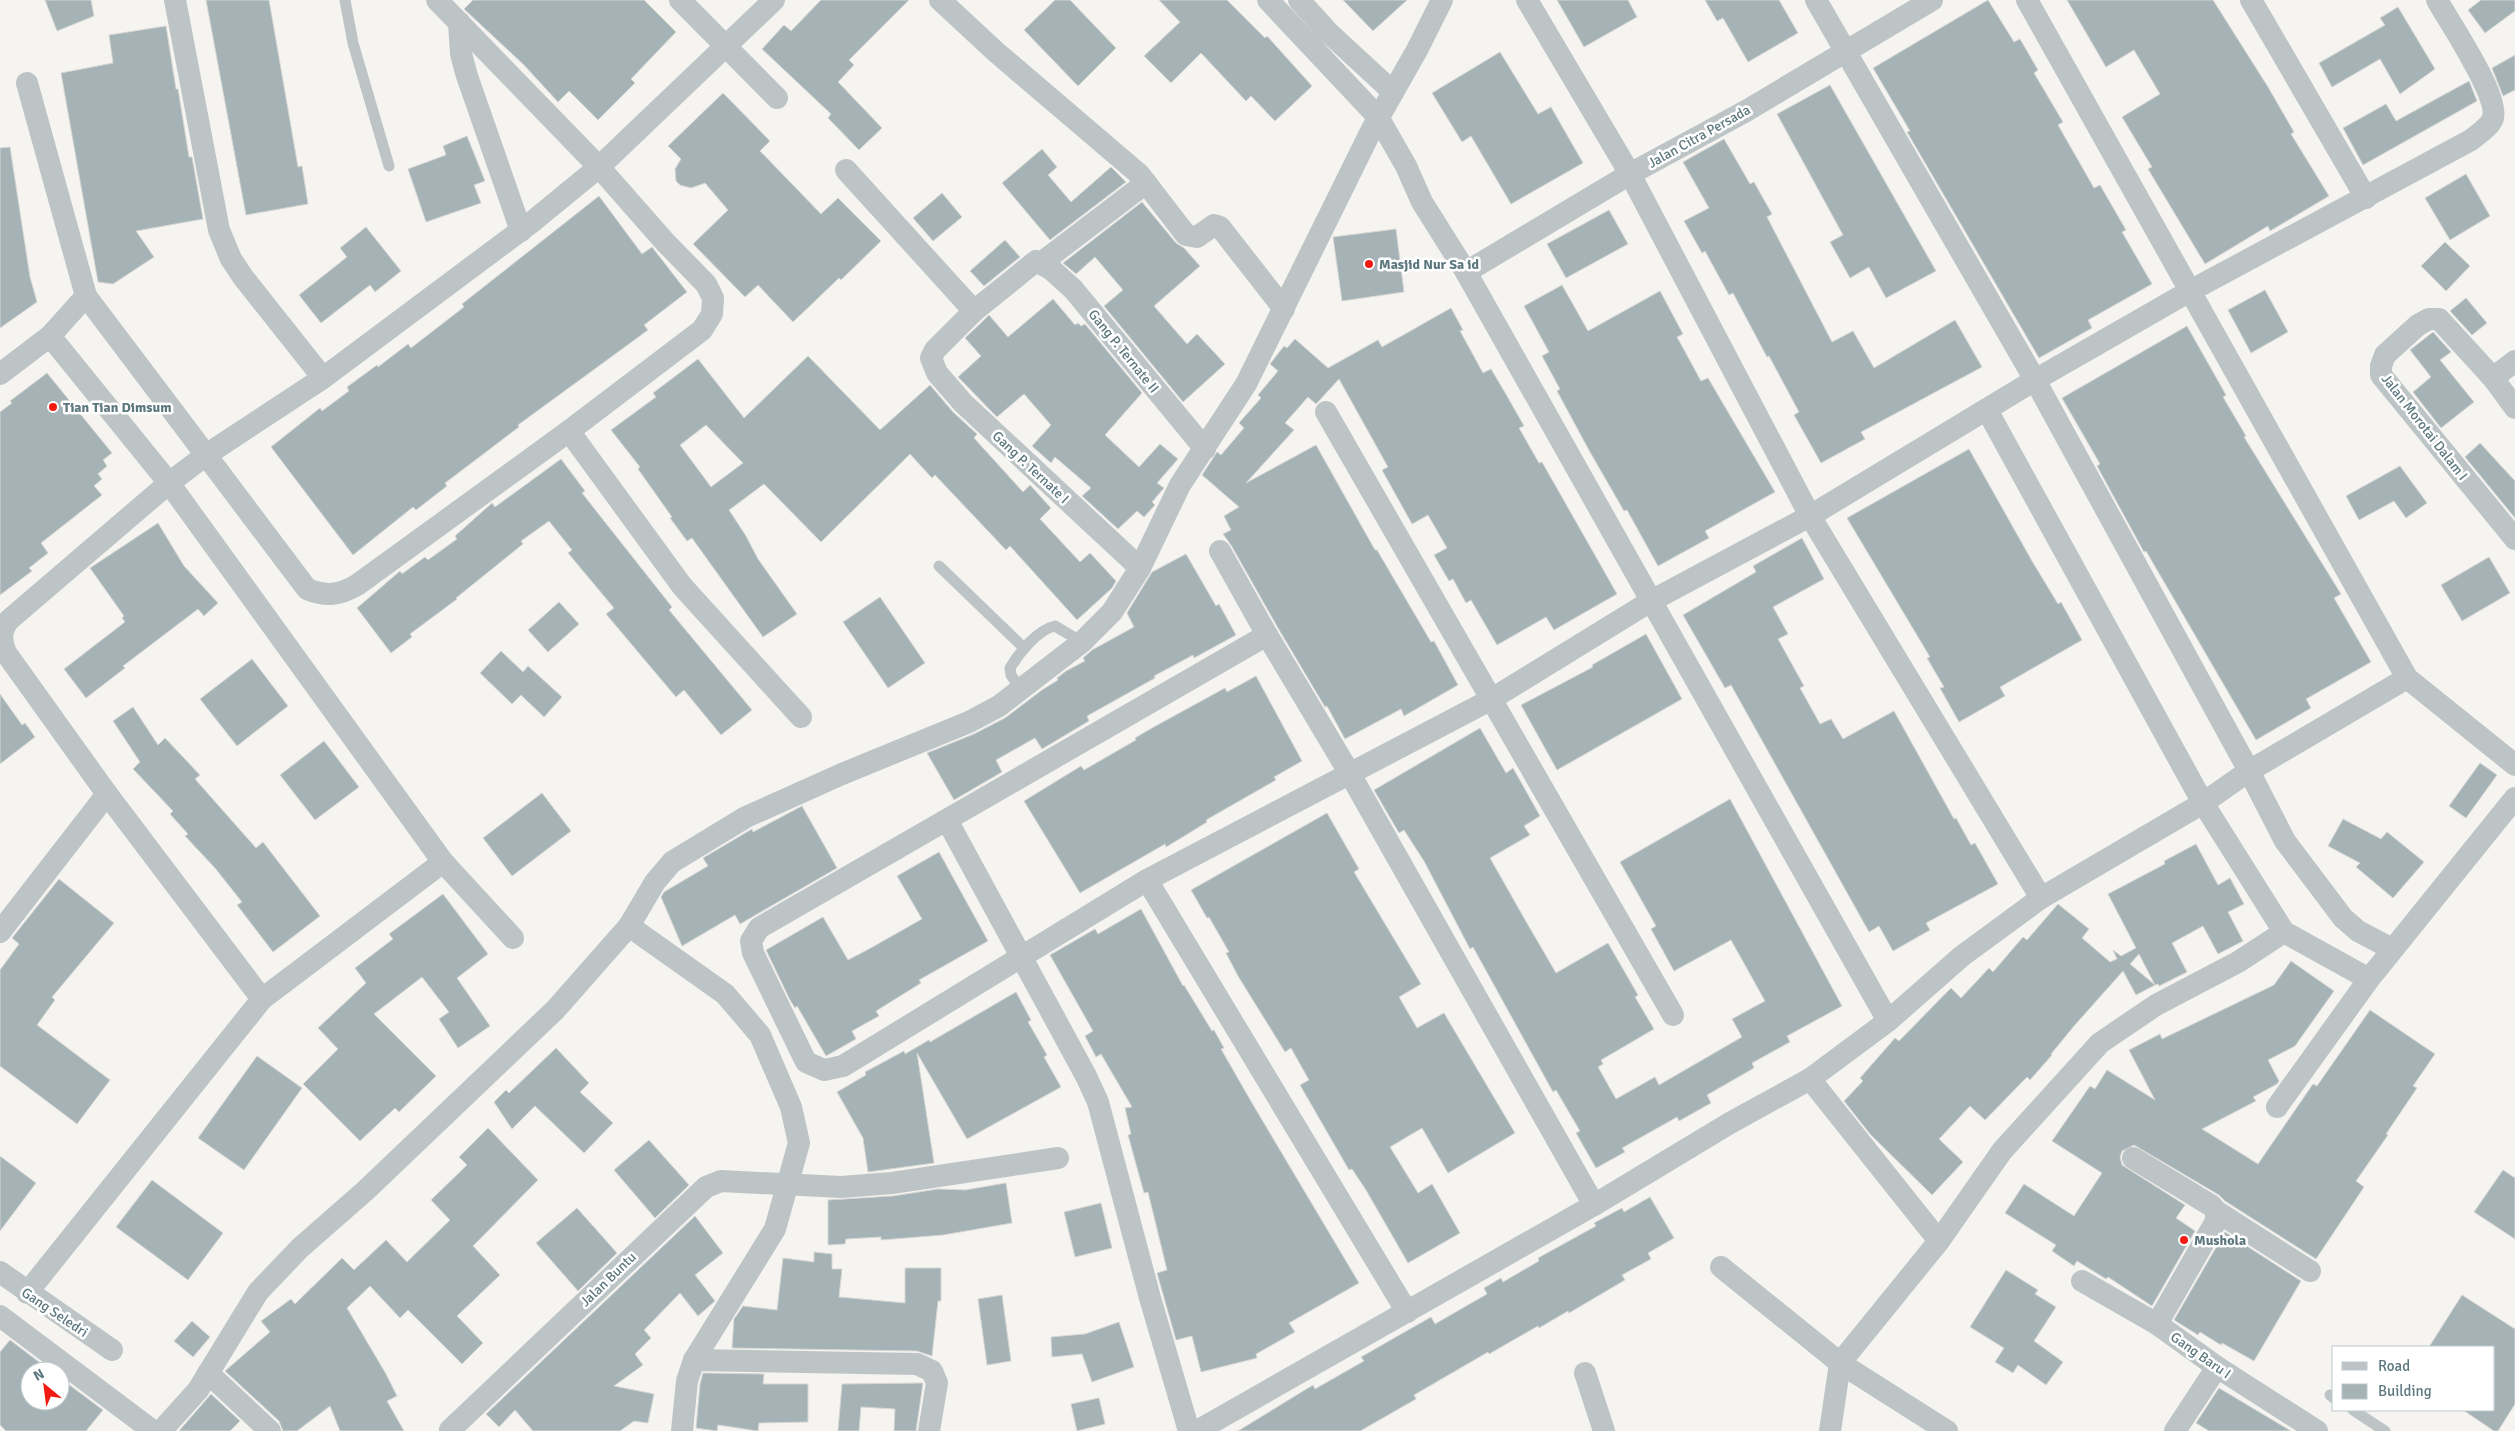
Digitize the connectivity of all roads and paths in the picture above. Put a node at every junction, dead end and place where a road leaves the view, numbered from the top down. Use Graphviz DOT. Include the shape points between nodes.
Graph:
graph roads {
  1 [pos="175,0"];
  2 [pos="345,0"];
  3 [pos="437,0"];
  4 [pos="680,0"];
  5 [pos="774,0"];
  6 [pos="940,0"];
  7 [pos="1268,0"];
  8 [pos="1299,0"];
  9 [pos="1442,0"];
  10 [pos="1527,0"];
  11 [pos="1816,0"];
  12 [pos="1932,0"];
  13 [pos="2027,0"];
  14 [pos="2251,0"];
  15 [pos="2437,0"];
  16 [pos="459,22"];
  17 [pos="724,46"];
  18 [pos="1846,51"];
  19 [pos="27,83"];
  20 [pos="1393,92"];
  21 [pos="777,98"];
  22 [pos="1375,124"];
  23 [pos="389,166"];
  24 [pos="599,167"];
  25 [pos="846,170"];
  26 [pos="1630,174"];
  27 [pos="1146,183"];
  28 [pos="2366,198"];
  29 [pos="521,231"];
  30 [pos="1038,262"];
  31 [pos="1466,272"];
  32 [pos="2190,292"];
  33 [pos="86,296"];
  34 [pos="1284,308"];
  35 [pos="974,311"];
  36 [pos="50,336"];
  37 [pos="2515,361"];
  38 [pos="0,374"];
  39 [pos="323,378"];
  40 [pos="2493,378"];
  41 [pos="2029,384"];
  42 [pos="1992,407"];
  43 [pos="2515,408"];
  44 [pos="1326,412"];
  45 [pos="569,431"];
  46 [pos="1205,449"];
  47 [pos="206,455"];
  48 [pos="169,483"];
  49 [pos="1810,516"];
  50 [pos="2515,539"];
  51 [pos="1220,551"];
  52 [pos="939,566"];
  53 [pos="1140,568"];
  54 [pos="1651,601"];
  55 [pos="1267,635"];
  56 [pos="1082,642"];
  57 [pos="1024,648"];
  58 [pos="2407,678"];
  59 [pos="1021,690"];
  60 [pos="1490,700"];
  61 [pos="801,717"];
  62 [pos="2515,766"];
  63 [pos="2250,771"];
  64 [pos="1350,774"];
  65 [pos="107,794"];
  66 [pos="2515,798"];
  67 [pos="2203,803"];
  68 [pos="948,820"];
  69 [pos="443,862"];
  70 [pos="1147,880"];
  71 [pos="2041,898"];
  72 [pos="629,926"];
  73 [pos="0,932"];
  74 [pos="2284,932"];
  75 [pos="514,938"];
  76 [pos="2392,950"];
  77 [pos="1022,959"];
  78 [pos="2369,979"];
  79 [pos="262,999"];
  80 [pos="1673,1015"];
  81 [pos="1888,1021"];
  82 [pos="1810,1079"];
  83 [pos="2277,1108"];
  84 [pos="1058,1158"];
  85 [pos="2133,1158"];
  86 [pos="788,1184"];
  87 [pos="1594,1206"];
  88 [pos="2216,1212"];
  89 [pos="1939,1241"];
  90 [pos="1721,1267"];
  91 [pos="2310,1271"];
  92 [pos="0,1272"];
  93 [pos="2082,1281"];
  94 [pos="27,1293"];
  95 [pos="1407,1312"];
  96 [pos="0,1316"];
  97 [pos="2156,1324"];
  98 [pos="112,1350"];
  99 [pos="694,1360"];
  100 [pos="1840,1363"];
  101 [pos="2217,1367"];
  102 [pos="208,1373"];
  103 [pos="1586,1373"];
  104 [pos="2355,1411"];
  105 [pos="450,1430"];
  106 [pos="153,1431"];
  107 [pos="160,1431"];
  108 [pos="270,1431"];
  109 [pos="682,1431"];
  110 [pos="929,1431"];
  111 [pos="1189,1431"];
  112 [pos="1197,1431"];
  113 [pos="1604,1431"];
  114 [pos="1830,1431"];
  115 [pos="1947,1431"];
  116 [pos="2175,1431"];
  117 [pos="2318,1431"];
  118 [pos="2386,1431"];
  1 -- 39 [label="street" via="219,230 243,277"];
  2 -- 23 [label="lane" via="353,43"];
  3 -- 16 [label="street"];
  4 -- 17 [label="street"];
  5 -- 17 [label="street"];
  6 -- 27 [label="street"];
  7 -- 22 [label="street"];
  8 -- 20 [label="street" via="1328,32"];
  9 -- 20 [label="street"];
  10 -- 26 [label="street"];
  11 -- 18 [label="street"];
  12 -- 18 [label="street, Jalan Citra Persada"];
  13 -- 32 [label="street"];
  14 -- 28 [label="street"];
  15 -- 28 [label="street" via="2490,93 2493,117 2489,125 2471,140"];
  16 -- 24 [label="street"];
  16 -- 29 [label="street" via="461,54 467,76"];
  17 -- 21 [label="street"];
  17 -- 24 [label="street"];
  18 -- 26 [label="street, Jalan Citra Persada" via="1746,111"];
  18 -- 41 [label="street"];
  19 -- 33 [label="street"];
  20 -- 22 [label="street"];
  22 -- 31 [label="street" via="1406,166 1422,202"];
  22 -- 34 [label="street"];
  24 -- 29 [label="street"];
  24 -- 45 [label="street" via="664,242 706,284 713,298 712,314 702,330"];
  25 -- 35 [label="street"];
  26 -- 31 [label="street, Jalan Citra Persada"];
  26 -- 49 [label="street"];
  27 -- 30 [label="street"];
  27 -- 34 [label="street" via="1186,235 1197,236 1214,225 1220,227"];
  28 -- 32 [label="street"];
  29 -- 39 [label="street"];
  30 -- 35 [label="street"];
  30 -- 46 [label="street, Gang P. Ternate II" via="1073,289"];
  31 -- 54 [label="street"];
  32 -- 41 [label="street"];
  32 -- 58 [label="street"];
  33 -- 36 [label="street"];
  33 -- 47 [label="street"];
  34 -- 46 [label="street" via="1246,384"];
  35 -- 53 [label="street, Gang P. Ternate I" via="935,350 931,358 938,373 963,403"];
  36 -- 38 [label="street"];
  36 -- 48 [label="street"];
  37 -- 40 [label="street"];
  39 -- 47 [label="street"];
  40 -- 43 [label="street, Jalan Morotai Dalam I"];
  40 -- 50 [label="street, Jalan Morotai Dalam I" via="2439,320 2430,319 2418,325 2385,355 2381,366 2382,375"];
  41 -- 42 [label="street"];
  41 -- 63 [label="street"];
  42 -- 49 [label="street"];
  42 -- 67 [label="street"];
  44 -- 60 [label="street"];
  45 -- 47 [label="street" via="342,594 320,594 307,589"];
  45 -- 61 [label="street" via="682,586"];
  46 -- 53 [label="street" via="1180,485"];
  47 -- 48 [label="street"];
  48 -- 65 [label="street" via="8,620 1,633 6,653"];
  48 -- 69 [label="street"];
  49 -- 54 [label="street"];
  49 -- 71 [label="street"];
  51 -- 55 [label="street"];
  52 -- 57 [label="lane"];
  53 -- 56 [label="street" via="1112,612"];
  54 -- 60 [label="street"];
  54 -- 81 [label="street"];
  55 -- 64 [label="street"];
  55 -- 68 [label="street"];
  56 -- 57 [label="lane" via="1055,626 1049,627"];
  56 -- 59 [label="street"];
  57 -- 59 [label="lane" via="1010,668"];
  58 -- 62 [label="street"];
  58 -- 63 [label="street"];
  59 -- 72 [label="street" via="969,722 746,817 672,862 655,882"];
  60 -- 64 [label="street"];
  60 -- 80 [label="street"];
  63 -- 67 [label="street"];
  63 -- 76 [label="street" via="2286,842 2343,918 2358,931"];
  64 -- 70 [label="street"];
  64 -- 87 [label="street"];
  65 -- 73 [label="street"];
  65 -- 79 [label="street"];
  66 -- 76 [label="street"];
  67 -- 71 [label="street"];
  67 -- 74 [label="street"];
  68 -- 77 [label="street"];
  68 -- 77 [label="street" via="759,928 755,934 753,954 806,1062 824,1070 843,1066"];
  69 -- 75 [label="street"];
  69 -- 79 [label="street"];
  70 -- 77 [label="street"];
  70 -- 95 [label="street"];
  71 -- 81 [label="street" via="1962,956"];
  72 -- 86 [label="street" via="725,994 760,1035 792,1107 799,1143"];
  72 -- 102 [label="street" via="556,1010 365,1191 300,1248 258,1292"];
  74 -- 78 [label="street"];
  74 -- 89 [label="street" via="2238,962 2156,1005 2100,1043 2002,1151"];
  76 -- 78 [label="street"];
  77 -- 111 [label="street" via="1098,1102"];
  78 -- 83 [label="street"];
  79 -- 94 [label="street"];
  81 -- 82 [label="street"];
  82 -- 87 [label="street" via="1730,1123"];
  82 -- 89 [label="street"];
  84 -- 86 [label="street, Jalan Buntu" via="892,1183 841,1187"];
  85 -- 88 [label="street" via="2212,1206"];
  86 -- 99 [label="street" via="776,1229"];
  86 -- 105 [label="street, Jalan Buntu" via="721,1181 706,1187"];
  87 -- 95 [label="street"];
  88 -- 91 [label="street"];
  88 -- 97 [label="street" via="2216,1221"];
  89 -- 100 [label="street"];
  90 -- 100 [label="street"];
  92 -- 94 [label="street, Gang Seledri"];
  93 -- 97 [label="street, Gang Baru I"];
  94 -- 98 [label="street, Gang Seledri"];
  95 -- 112 [label="street"];
  96 -- 106 [label="street"];
  97 -- 101 [label="street, Gang Baru I"];
  99 -- 109 [label="street" via="687,1381"];
  99 -- 110 [label="street" via="917,1364 932,1371 938,1383"];
  100 -- 114 [label="street"];
  100 -- 115 [label="street"];
  101 -- 116 [label="street"];
  101 -- 117 [label="street, Gang Baru I"];
  102 -- 107 [label="street" via="198,1390"];
  102 -- 108 [label="street"];
  103 -- 113 [label="street"];
  104 -- 118 [label="lane"];
}
